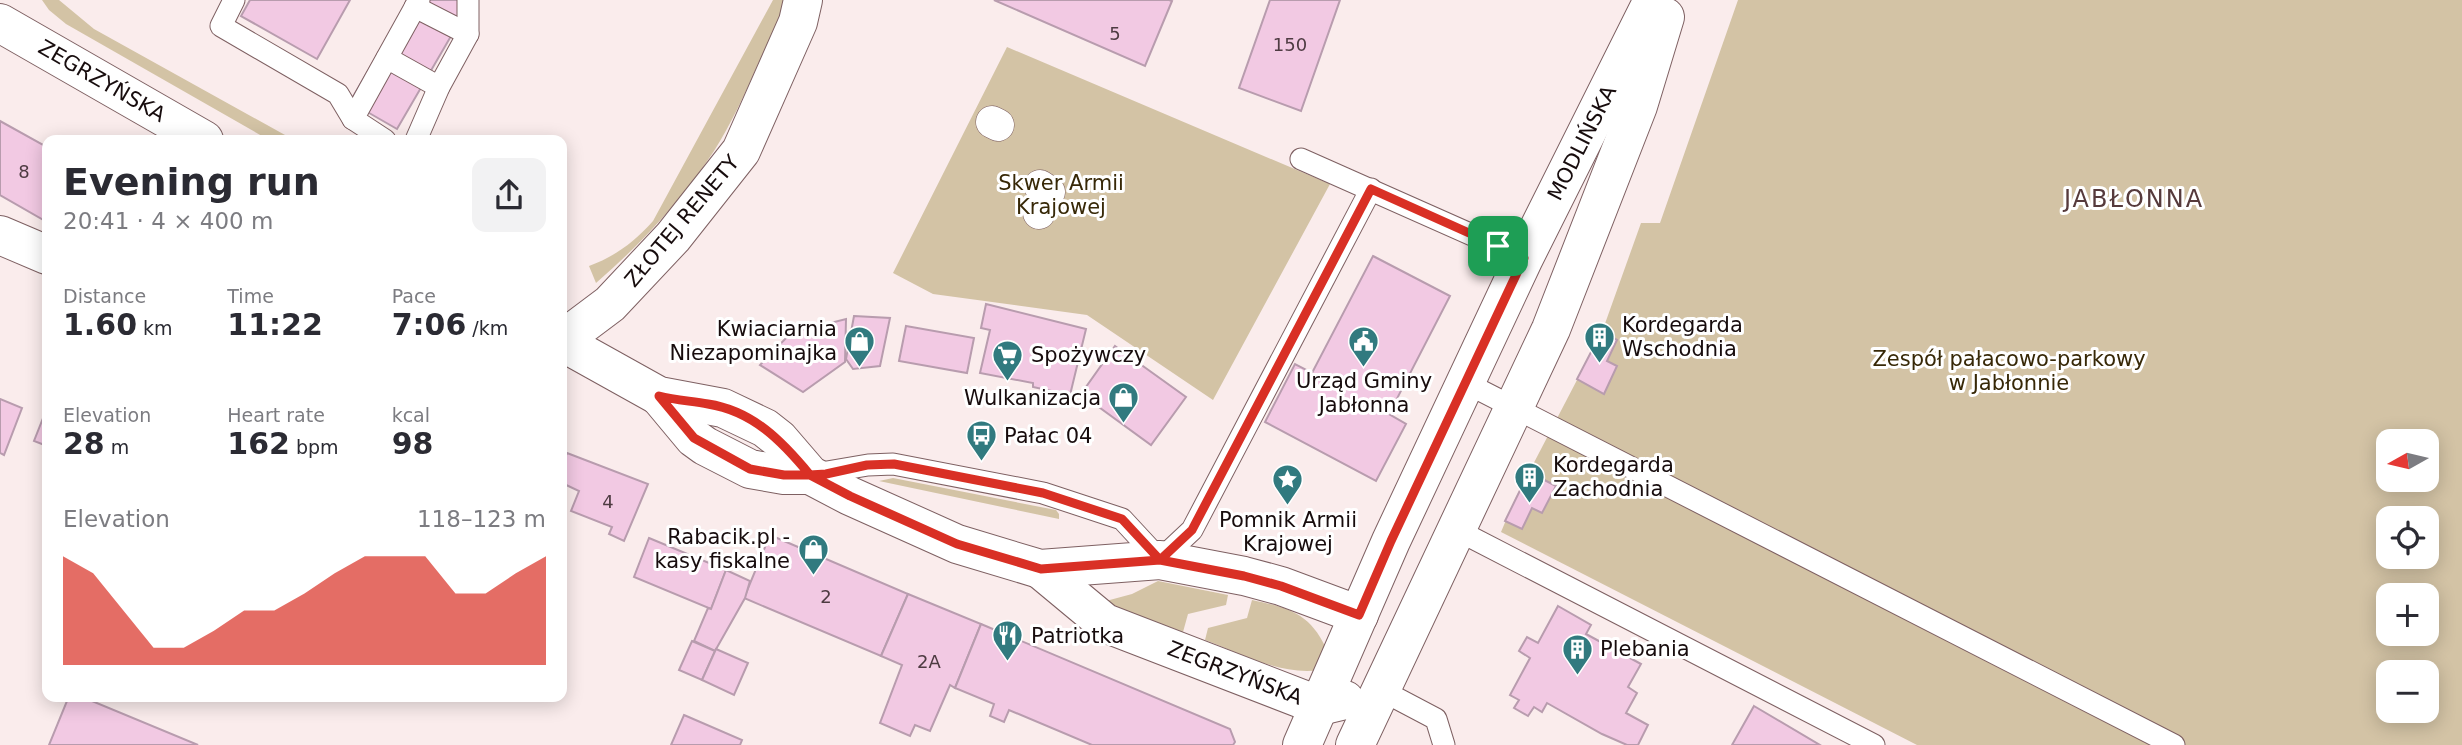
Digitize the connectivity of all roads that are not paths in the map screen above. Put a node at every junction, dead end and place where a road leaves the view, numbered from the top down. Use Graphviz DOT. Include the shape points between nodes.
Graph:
graph roads {
  1 [pos="234,0"];
  2 [pos="468,0"];
  3 [pos="803,0"];
  4 [pos="1653,0"];
  5 [pos="1670,0"];
  6 [pos="417,4"];
  7 [pos="0,23"];
  8 [pos="468,34"];
  9 [pos="387,58"];
  10 [pos="439,87"];
  11 [pos="353,119"];
  12 [pos="195,135"];
  13 [pos="378,135"];
  14 [pos="418,135"];
  15 [pos="1301,159"];
  16 [pos="1371,189"];
  17 [pos="0,235"];
  18 [pos="42,253"];
  19 [pos="1524,258"];
  20 [pos="567,337"];
  21 [pos="567,344"];
  22 [pos="1466,383"];
  23 [pos="1514,407"];
  24 [pos="810,475"];
  25 [pos="1457,530"];
  26 [pos="1160,560"];
  27 [pos="1041,569"];
  28 [pos="1359,615"];
  29 [pos="1381,690"];
  30 [pos="1320,706"];
  31 [pos="1302,745"];
  32 [pos="1355,745"];
  33 [pos="1444,745"];
  34 [pos="1874,745"];
  35 [pos="2174,745"];
  1 -- 11 [label="lane" via="221,26 338,94"];
  2 -- 8 [label="lane"];
  3 -- 20 [label="main road, ZŁOTEJ RENETY" via="741,151 673,237 610,304"];
  4 -- 19 [label="main road, MODLIŃSKA"];
  5 -- 23 [label="main road, MODLIŃSKA" via="1638,106 1551,329"];
  6 -- 8 [label="lane"];
  6 -- 9 [label="lane"];
  7 -- 12 [label="main road, ZEGRZYŃSKA"];
  8 -- 10 [label="lane"];
  9 -- 10 [label="lane"];
  9 -- 11 [label="lane"];
  10 -- 14 [label="lane"];
  11 -- 13 [label="lane"];
  15 -- 16 [label="lane"];
  16 -- 19 [label="lane"];
  16 -- 26 [label="lane" via="1192,530"];
  17 -- 18 [label="main road"];
  19 -- 22 [label="main road, MODLIŃSKA"];
  21 -- 24 [label="main road, ZEGRZYŃSKA" via="659,396 694,438 716,452 750,469"];
  22 -- 23 [label="lane"];
  22 -- 28 [label="main road, MODLIŃSKA"];
  23 -- 25 [label="main road, MODLIŃSKA"];
  23 -- 35 [label="lane"];
  24 -- 26 [label="lane" via="894,464 1043,493 1122,519"];
  24 -- 27 [label="main road, ZEGRZYŃSKA" via="957,544"];
  25 -- 29 [label="main road, MODLIŃSKA"];
  25 -- 34 [label="lane"];
  26 -- 27 [label="main road, ZEGRZYŃSKA"];
  26 -- 28 [label="main road, ZEGRZYŃSKA" via="1281,586"];
  27 -- 30 [label="main road, ZEGRZYŃSKA" via="1105,623"];
  28 -- 29 [label="main road"];
  28 -- 30 [label="main road, MODLIŃSKA"];
  29 -- 30 [label="main road, ZEGRZYŃSKA"];
  29 -- 32 [label="main road, MODLIŃSKA"];
  29 -- 33 [label="lane" via="1436,719"];
  30 -- 31 [label="main road, MODLIŃSKA"];
}
